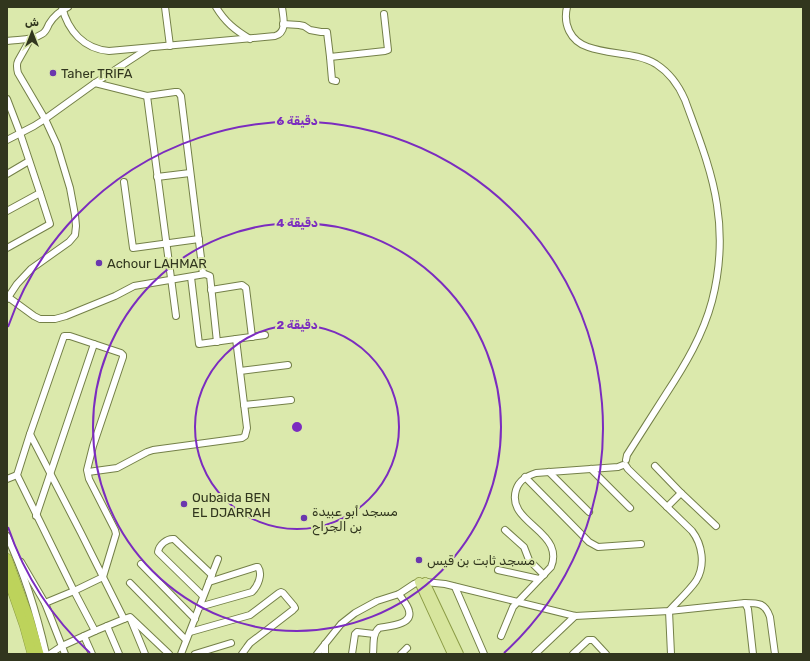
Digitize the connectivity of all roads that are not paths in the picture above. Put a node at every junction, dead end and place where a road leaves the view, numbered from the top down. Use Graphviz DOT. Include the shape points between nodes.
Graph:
graph roads {
  1 [pos="165,7"];
  2 [pos="216,7"];
  3 [pos="282,7"];
  4 [pos="567,7"];
  5 [pos="64,8"];
  6 [pos="384,14"];
  7 [pos="283,24"];
  8 [pos="326,24"];
  9 [pos="327,32"];
  10 [pos="31,38"];
  11 [pos="8,39"];
  12 [pos="250,39"];
  13 [pos="170,46"];
  14 [pos="148,48"];
  15 [pos="330,57"];
  16 [pos="336,81"];
  17 [pos="95,84"];
  18 [pos="147,96"];
  19 [pos="7,99"];
  20 [pos="45,120"];
  21 [pos="20,133"];
  22 [pos="7,140"];
  23 [pos="29,161"];
  24 [pos="190,173"];
  25 [pos="7,174"];
  26 [pos="157,177"];
  27 [pos="124,182"];
  28 [pos="40,193"];
  29 [pos="7,211"];
  30 [pos="199,239"];
  31 [pos="166,244"];
  32 [pos="7,248"];
  33 [pos="203,274"];
  34 [pos="191,277"];
  35 [pos="171,279"];
  36 [pos="211,290"];
  37 [pos="8,298"];
  38 [pos="176,316"];
  39 [pos="265,335"];
  40 [pos="252,337"];
  41 [pos="236,339"];
  42 [pos="217,342"];
  43 [pos="94,344"];
  44 [pos="288,365"];
  45 [pos="240,371"];
  46 [pos="291,400"];
  47 [pos="244,405"];
  48 [pos="30,434"];
  49 [pos="625,464"];
  50 [pos="655,466"];
  51 [pos="591,469"];
  52 [pos="88,472"];
  53 [pos="549,472"];
  54 [pos="17,475"];
  55 [pos="51,475"];
  56 [pos="525,478"];
  57 [pos="7,479"];
  58 [pos="681,492"];
  59 [pos="667,507"];
  60 [pos="630,508"];
  61 [pos="589,512"];
  62 [pos="36,516"];
  63 [pos="716,526"];
  64 [pos="505,530"];
  65 [pos="7,536"];
  66 [pos="641,544"];
  67 [pos="12,547"];
  68 [pos="7,558"];
  69 [pos="218,559"];
  70 [pos="141,564"];
  71 [pos="498,570"];
  72 [pos="212,575"];
  73 [pos="7,576"];
  74 [pos="103,577"];
  75 [pos="542,577"];
  76 [pos="209,582"];
  77 [pos="422,582"];
  78 [pos="130,583"];
  79 [pos="455,587"];
  80 [pos="74,592"];
  81 [pos="7,594"];
  82 [pos="399,594"];
  83 [pos="203,596"];
  84 [pos="517,602"];
  85 [pos="45,603"];
  86 [pos="745,603"];
  87 [pos="199,607"];
  88 [pos="669,611"];
  89 [pos="20,615"];
  90 [pos="575,616"];
  91 [pos="127,618"];
  92 [pos="195,619"];
  93 [pos="107,626"];
  94 [pos="95,631"];
  95 [pos="190,632"];
  96 [pos="374,634"];
  97 [pos="84,636"];
  98 [pos="501,636"];
  99 [pos="186,640"];
  100 [pos="231,642"];
  101 [pos="325,644"];
  102 [pos="62,646"];
  103 [pos="407,648"];
  104 [pos="577,653"];
  105 [pos="32,654"];
  106 [pos="39,654"];
  107 [pos="46,654"];
  108 [pos="50,654"];
  109 [pos="65,654"];
  110 [pos="92,654"];
  111 [pos="119,654"];
  112 [pos="145,654"];
  113 [pos="169,654"];
  114 [pos="181,654"];
  115 [pos="195,654"];
  116 [pos="242,654"];
  117 [pos="317,654"];
  118 [pos="325,654"];
  119 [pos="352,654"];
  120 [pos="373,654"];
  121 [pos="401,654"];
  122 [pos="452,654"];
  123 [pos="459,654"];
  124 [pos="484,654"];
  125 [pos="535,654"];
  126 [pos="606,654"];
  127 [pos="671,654"];
  128 [pos="753,654"];
  129 [pos="775,654"];
  1 -- 13 [label="street"];
  2 -- 12 [label="street" via="227,22"];
  3 -- 7 [label="street"];
  4 -- 49 [label="street" via="566,24 572,37 578,42 656,64 680,89 710,172 717,204 719,267 706,319 688,360 627,455"];
  5 -- 10 [label="street" via="42,34"];
  5 -- 14 [label="street" via="70,28 95,49 109,51"];
  6 -- 15 [label="street" via="388,50"];
  7 -- 9 [label="street"];
  7 -- 12 [label="street" via="282,32 278,35"];
  8 -- 9 [label="street"];
  9 -- 15 [label="street"];
  10 -- 11 [label="street"];
  10 -- 20 [label="street" via="18,61 17,69"];
  12 -- 13 [label="street"];
  13 -- 14 [label="street"];
  14 -- 17 [label="street"];
  15 -- 16 [label="street" via="332,80"];
  17 -- 18 [label="street"];
  17 -- 20 [label="street"];
  18 -- 24 [label="street" via="175,92 180,94"];
  18 -- 26 [label="street"];
  19 -- 21 [label="street"];
  20 -- 21 [label="street"];
  20 -- 37 [label="street" via="57,146 70,188 76,226 74,235 68,242 31,269"];
  21 -- 22 [label="street"];
  21 -- 23 [label="street"];
  23 -- 25 [label="street"];
  23 -- 28 [label="street"];
  24 -- 26 [label="street"];
  24 -- 30 [label="street"];
  26 -- 31 [label="street"];
  27 -- 31 [label="street" via="133,248"];
  28 -- 29 [label="street"];
  28 -- 32 [label="street" via="50,224"];
  30 -- 31 [label="street"];
  30 -- 33 [label="street"];
  31 -- 35 [label="street"];
  33 -- 34 [label="street"];
  33 -- 36 [label="street" via="210,276"];
  34 -- 35 [label="street"];
  34 -- 42 [label="street" via="199,344"];
  35 -- 37 [label="street" via="134,286 55,319 40,320"];
  35 -- 38 [label="street"];
  36 -- 40 [label="street" via="242,285 246,288"];
  36 -- 42 [label="street"];
  39 -- 40 [label="street"];
  40 -- 41 [label="street"];
  41 -- 42 [label="street"];
  41 -- 45 [label="street"];
  43 -- 48 [label="street" via="66,335 63,337"];
  43 -- 52 [label="street" via="121,353 123,357 93,446"];
  43 -- 55 [label="street"];
  44 -- 45 [label="street"];
  45 -- 47 [label="street"];
  46 -- 47 [label="street"];
  47 -- 52 [label="street" via="247,428 242,438 153,450 117,468"];
  48 -- 54 [label="street"];
  48 -- 55 [label="street"];
  49 -- 51 [label="street"];
  49 -- 59 [label="street"];
  50 -- 58 [label="street"];
  51 -- 53 [label="street"];
  51 -- 60 [label="street"];
  52 -- 74 [label="street" via="116,534"];
  53 -- 56 [label="street" via="536,473"];
  53 -- 61 [label="street"];
  54 -- 57 [label="street"];
  54 -- 62 [label="street"];
  55 -- 62 [label="street"];
  55 -- 74 [label="street"];
  56 -- 66 [label="street" via="594,546"];
  56 -- 75 [label="street" via="515,493 516,506 547,539 553,552 554,560 551,567"];
  58 -- 59 [label="street"];
  58 -- 63 [label="street"];
  59 -- 88 [label="street" via="696,536 701,549 702,565 696,580"];
  62 -- 80 [label="street"];
  64 -- 75 [label="street" via="524,548 529,560"];
  65 -- 67 [label="street"];
  67 -- 85 [label="street"];
  67 -- 107 [label="street" via="28,588"];
  68 -- 106 [label="highway"];
  69 -- 72 [label="street"];
  70 -- 92 [label="street"];
  71 -- 75 [label="street"];
  72 -- 76 [label="street"];
  72 -- 83 [label="street" via="174,539 167,539 159,548 158,552"];
  73 -- 89 [label="highway"];
  74 -- 80 [label="street"];
  74 -- 91 [label="street"];
  75 -- 84 [label="street"];
  76 -- 83 [label="street"];
  76 -- 87 [label="street" via="256,567 261,570 252,592"];
  77 -- 79 [label="street"];
  77 -- 82 [label="street"];
  77 -- 122 [label="main road"];
  77 -- 123 [label="main road"];
  78 -- 99 [label="street"];
  79 -- 84 [label="street"];
  79 -- 124 [label="street"];
  80 -- 85 [label="street"];
  80 -- 94 [label="street"];
  81 -- 89 [label="highway"];
  82 -- 96 [label="street" via="409,610 408,618 403,623 379,628"];
  82 -- 101 [label="street" via="377,601 355,613 341,624"];
  83 -- 87 [label="street"];
  84 -- 90 [label="street"];
  84 -- 98 [label="street" via="510,612"];
  85 -- 102 [label="street"];
  86 -- 88 [label="street"];
  86 -- 128 [label="street" via="748,609"];
  86 -- 129 [label="street" via="760,604 766,608"];
  87 -- 92 [label="street"];
  88 -- 90 [label="street"];
  88 -- 127 [label="street"];
  89 -- 105 [label="highway"];
  90 -- 125 [label="street"];
  91 -- 93 [label="street"];
  91 -- 112 [label="street"];
  91 -- 113 [label="street"];
  92 -- 95 [label="street"];
  93 -- 94 [label="street"];
  93 -- 111 [label="street"];
  94 -- 97 [label="street"];
  95 -- 99 [label="street"];
  95 -- 116 [label="street" via="250,615 283,592 294,606 294,610 250,643"];
  96 -- 119 [label="street" via="357,632"];
  96 -- 120 [label="street"];
  97 -- 102 [label="street"];
  97 -- 110 [label="street"];
  99 -- 114 [label="street"];
  100 -- 115 [label="street"];
  101 -- 117 [label="street"];
  101 -- 118 [label="street"];
  102 -- 108 [label="street"];
  102 -- 109 [label="street"];
  103 -- 121 [label="street"];
  104 -- 126 [label="street" via="588,640 593,640"];
}
